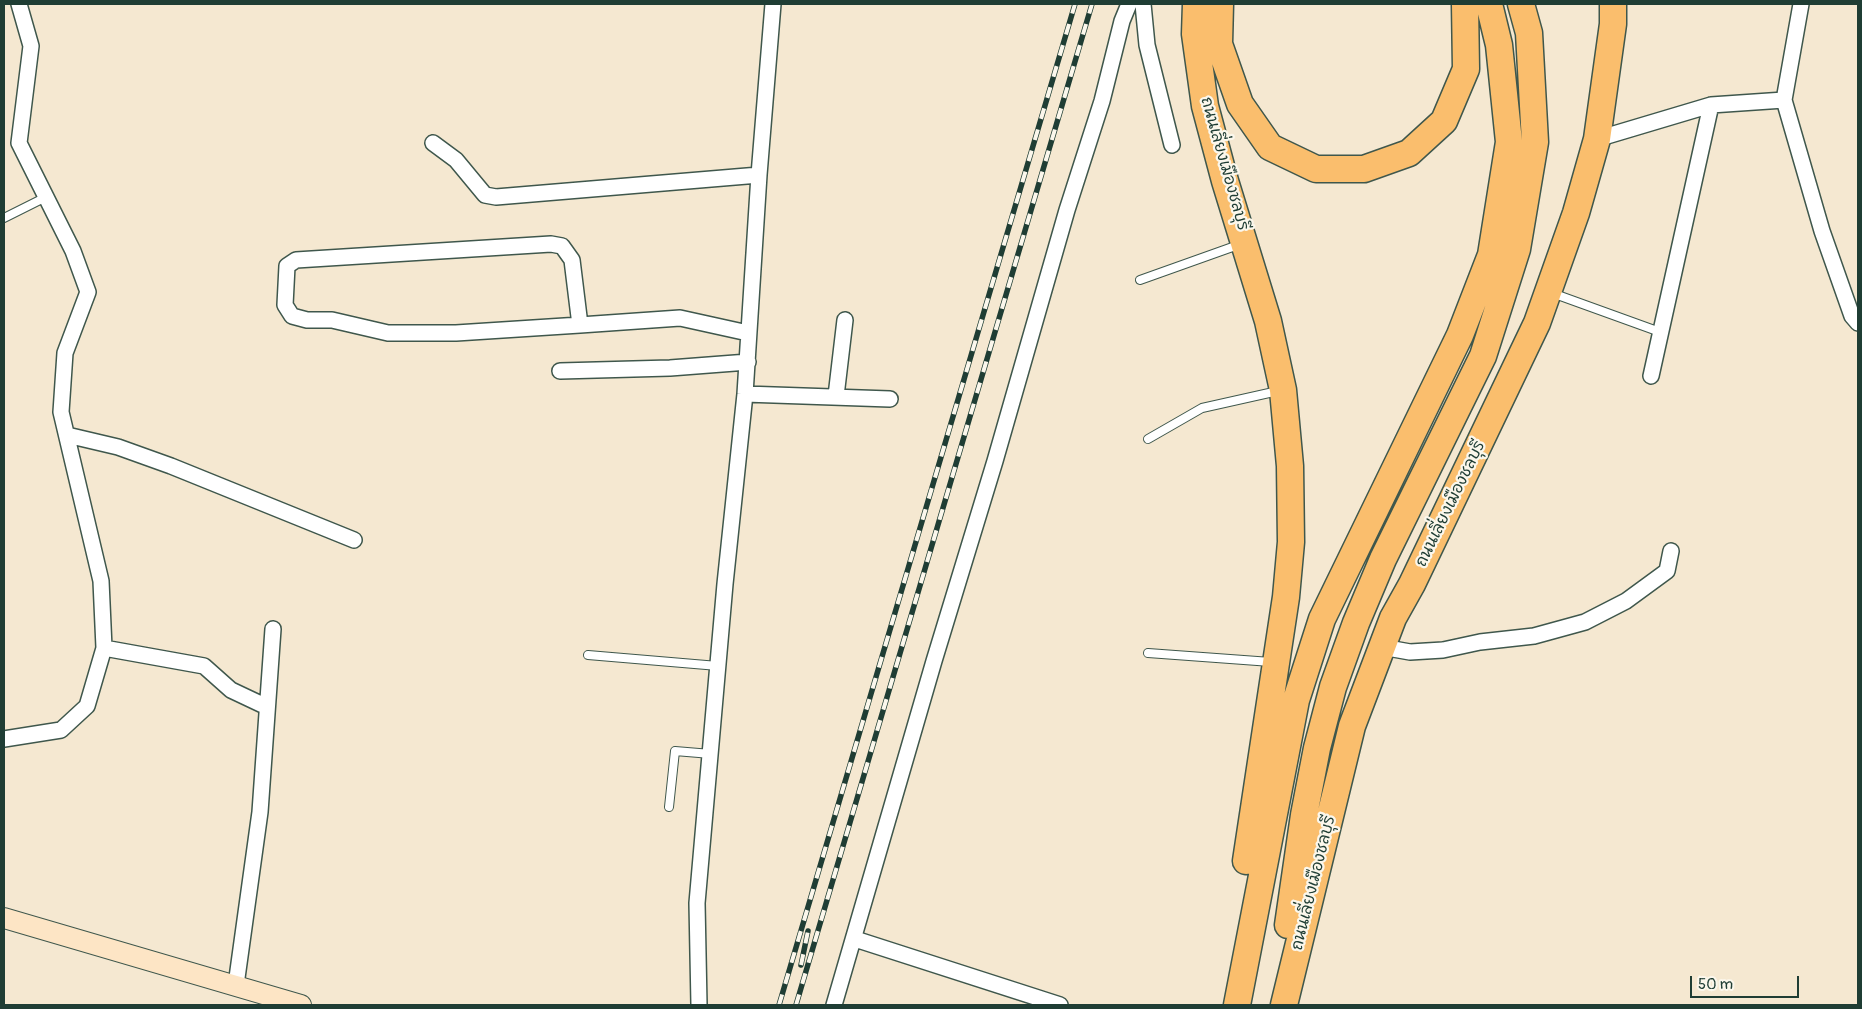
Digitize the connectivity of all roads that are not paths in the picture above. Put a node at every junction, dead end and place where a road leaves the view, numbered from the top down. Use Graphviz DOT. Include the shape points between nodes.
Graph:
graph roads {
  1 [pos="19,4"];
  2 [pos="773,4"];
  3 [pos="1129,4"];
  4 [pos="1143,4"];
  5 [pos="1196,4"];
  6 [pos="1220,4"];
  7 [pos="1465,4"];
  8 [pos="1489,4"];
  9 [pos="1521,4"];
  10 [pos="1614,4"];
  11 [pos="1801,4"];
  12 [pos="1784,100"];
  13 [pos="1711,105"];
  14 [pos="1597,139"];
  15 [pos="433,143"];
  16 [pos="1172,144"];
  17 [pos="758,175"];
  18 [pos="46,197"];
  19 [pos="4,218"];
  20 [pos="1246,242"];
  21 [pos="1140,280"];
  22 [pos="1548,292"];
  23 [pos="845,320"];
  24 [pos="1858,323"];
  25 [pos="580,325"];
  26 [pos="1660,332"];
  27 [pos="748,333"];
  28 [pos="748,362"];
  29 [pos="560,371"];
  30 [pos="1651,376"];
  31 [pos="1283,390"];
  32 [pos="745,394"];
  33 [pos="836,396"];
  34 [pos="890,399"];
  35 [pos="67,435"];
  36 [pos="1148,439"];
  37 [pos="354,540"];
  38 [pos="1671,551"];
  39 [pos="273,629"];
  40 [pos="1382,647"];
  41 [pos="104,648"];
  42 [pos="1148,653"];
  43 [pos="588,655"];
  44 [pos="1276,662"];
  45 [pos="718,666"];
  46 [pos="268,707"];
  47 [pos="4,739"];
  48 [pos="711,754"];
  49 [pos="669,807"];
  50 [pos="4,918"];
  51 [pos="854,939"];
  52 [pos="236,985"];
  53 [pos="301,1005"];
  54 [pos="699,1005"];
  55 [pos="834,1005"];
  56 [pos="1060,1005"];
  57 [pos="1228,1005"];
  58 [pos="1238,1005"];
  59 [pos="1280,1005"];
  60 [pos="1284,1005"];
  1 -- 18 [label="street" via="31,46 19,143"];
  2 -- 17 [label="street"];
  3 -- 51 [label="street"];
  4 -- 16 [label="street" via="1148,44"];
  5 -- 20 [label="highway, ถนนเลี่ยงเมืองชลบุรี" via="1195,34 1206,106 1225,181"];
  6 -- 7 [label="highway" via="1219,44 1240,104 1270,147 1316,169 1364,169 1409,153 1444,121 1466,69"];
  8 -- 58 [label="highway" via="1499,45 1509,142 1491,255 1460,335 1322,619 1296,700"];
  9 -- 59 [label="highway" via="1528,33 1535,142 1517,249 1483,356 1383,559 1333,687 1304,815"];
  10 -- 14 [label="highway, ถนนเลี่ยงเมืองชลบุรี"];
  11 -- 12 [label="street"];
  12 -- 13 [label="street"];
  12 -- 24 [label="street" via="1822,231 1852,316"];
  13 -- 14 [label="street"];
  13 -- 26 [label="street"];
  14 -- 22 [label="highway, ถนนเลี่ยงเมืองชลบุรี" via="1576,213"];
  15 -- 17 [label="street" via="456,160 485,195 496,197"];
  17 -- 27 [label="street"];
  18 -- 19 [label="lane"];
  18 -- 35 [label="street" via="73,251 88,292 65,353 61,412"];
  20 -- 21 [label="lane"];
  20 -- 31 [label="highway, ถนนเลี่ยงเมืองชลบุรี"];
  22 -- 26 [label="lane"];
  22 -- 40 [label="highway, ถนนเลี่ยงเมืองชลบุรี" via="1537,323 1393,618"];
  23 -- 33 [label="street"];
  25 -- 25 [label="street" via="456,333 388,332 332,320 308,320 292,316 285,305 287,266 296,260 552,244 562,246 572,260"];
  25 -- 27 [label="street" via="680,318"];
  26 -- 30 [label="street"];
  27 -- 28 [label="street"];
  28 -- 29 [label="street"];
  28 -- 32 [label="street"];
  31 -- 36 [label="lane" via="1202,408"];
  31 -- 44 [label="highway, ถนนเลี่ยงเมืองชลบุรี" via="1290,466 1291,542"];
  32 -- 33 [label="street"];
  32 -- 45 [label="street"];
  33 -- 34 [label="street"];
  35 -- 37 [label="street" via="118,447 172,466"];
  35 -- 41 [label="street" via="101,581"];
  38 -- 40 [label="street" via="1667,571 1626,601 1585,622 1534,636 1443,650 1410,652"];
  39 -- 46 [label="street"];
  40 -- 60 [label="highway, ถนนเลี่ยงเมืองชลบุรี" via="1352,726"];
  41 -- 46 [label="street" via="204,666 231,690"];
  41 -- 47 [label="street" via="87,706 61,730"];
  42 -- 44 [label="lane"];
  43 -- 45 [label="lane"];
  44 -- 57 [label="highway, ถนนเลี่ยงเมืองชลบุรี" via="1233,942"];
  45 -- 48 [label="street"];
  46 -- 52 [label="street" via="260,812"];
  48 -- 49 [label="lane" via="675,751"];
  48 -- 54 [label="street" via="698,903"];
  50 -- 52 [label="street"];
  51 -- 55 [label="street"];
  51 -- 56 [label="street"];
  52 -- 53 [label="street"];
}
